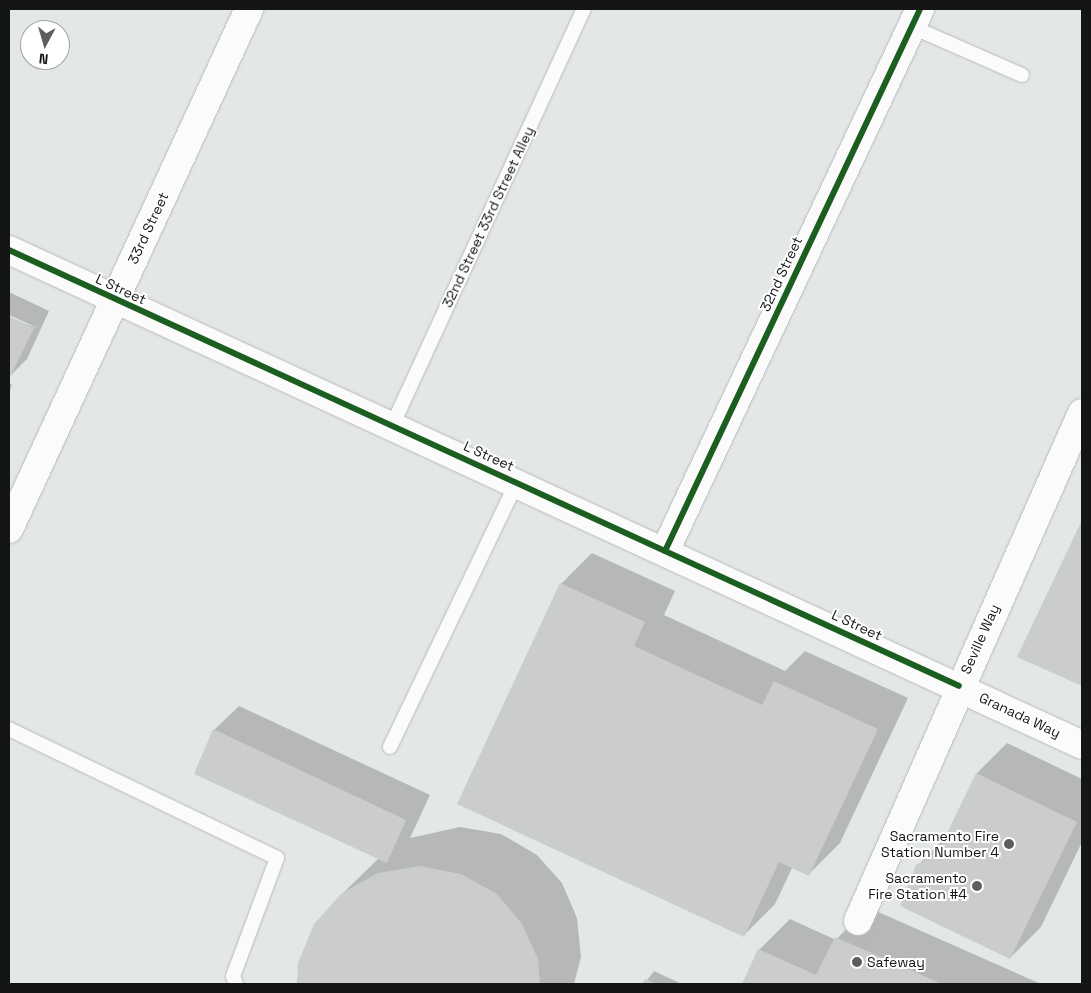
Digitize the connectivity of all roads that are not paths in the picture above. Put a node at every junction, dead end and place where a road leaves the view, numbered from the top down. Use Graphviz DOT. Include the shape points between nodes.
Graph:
graph roads {
  1 [pos="248,9"];
  2 [pos="584,9"];
  3 [pos="916,18"];
  4 [pos="1022,75"];
  5 [pos="9,250"];
  6 [pos="115,300"];
  7 [pos="1082,413"];
  8 [pos="392,426"];
  9 [pos="517,482"];
  10 [pos="9,529"];
  11 [pos="665,551"];
  12 [pos="959,686"];
  13 [pos="9,729"];
  14 [pos="1082,744"];
  15 [pos="390,747"];
  16 [pos="858,921"];
  17 [pos="236,984"];
  1 -- 6 [label="street, 33rd Street"];
  2 -- 8 [label="lane, 32nd Street 33rd Street Alley"];
  3 -- 4 [label="lane"];
  3 -- 11 [label="street, 32nd Street"];
  5 -- 6 [label="street, L Street"];
  6 -- 8 [label="street, L Street"];
  6 -- 10 [label="street, 33rd Street"];
  7 -- 12 [label="street, Seville Way"];
  8 -- 9 [label="street, L Street"];
  9 -- 11 [label="street, L Street"];
  9 -- 15 [label="lane"];
  11 -- 12 [label="street, L Street"];
  12 -- 14 [label="street, Granada Way"];
  12 -- 16 [label="street, Seville Way" via="946,730"];
  13 -- 17 [label="lane" via="277,858 233,976"];
}
